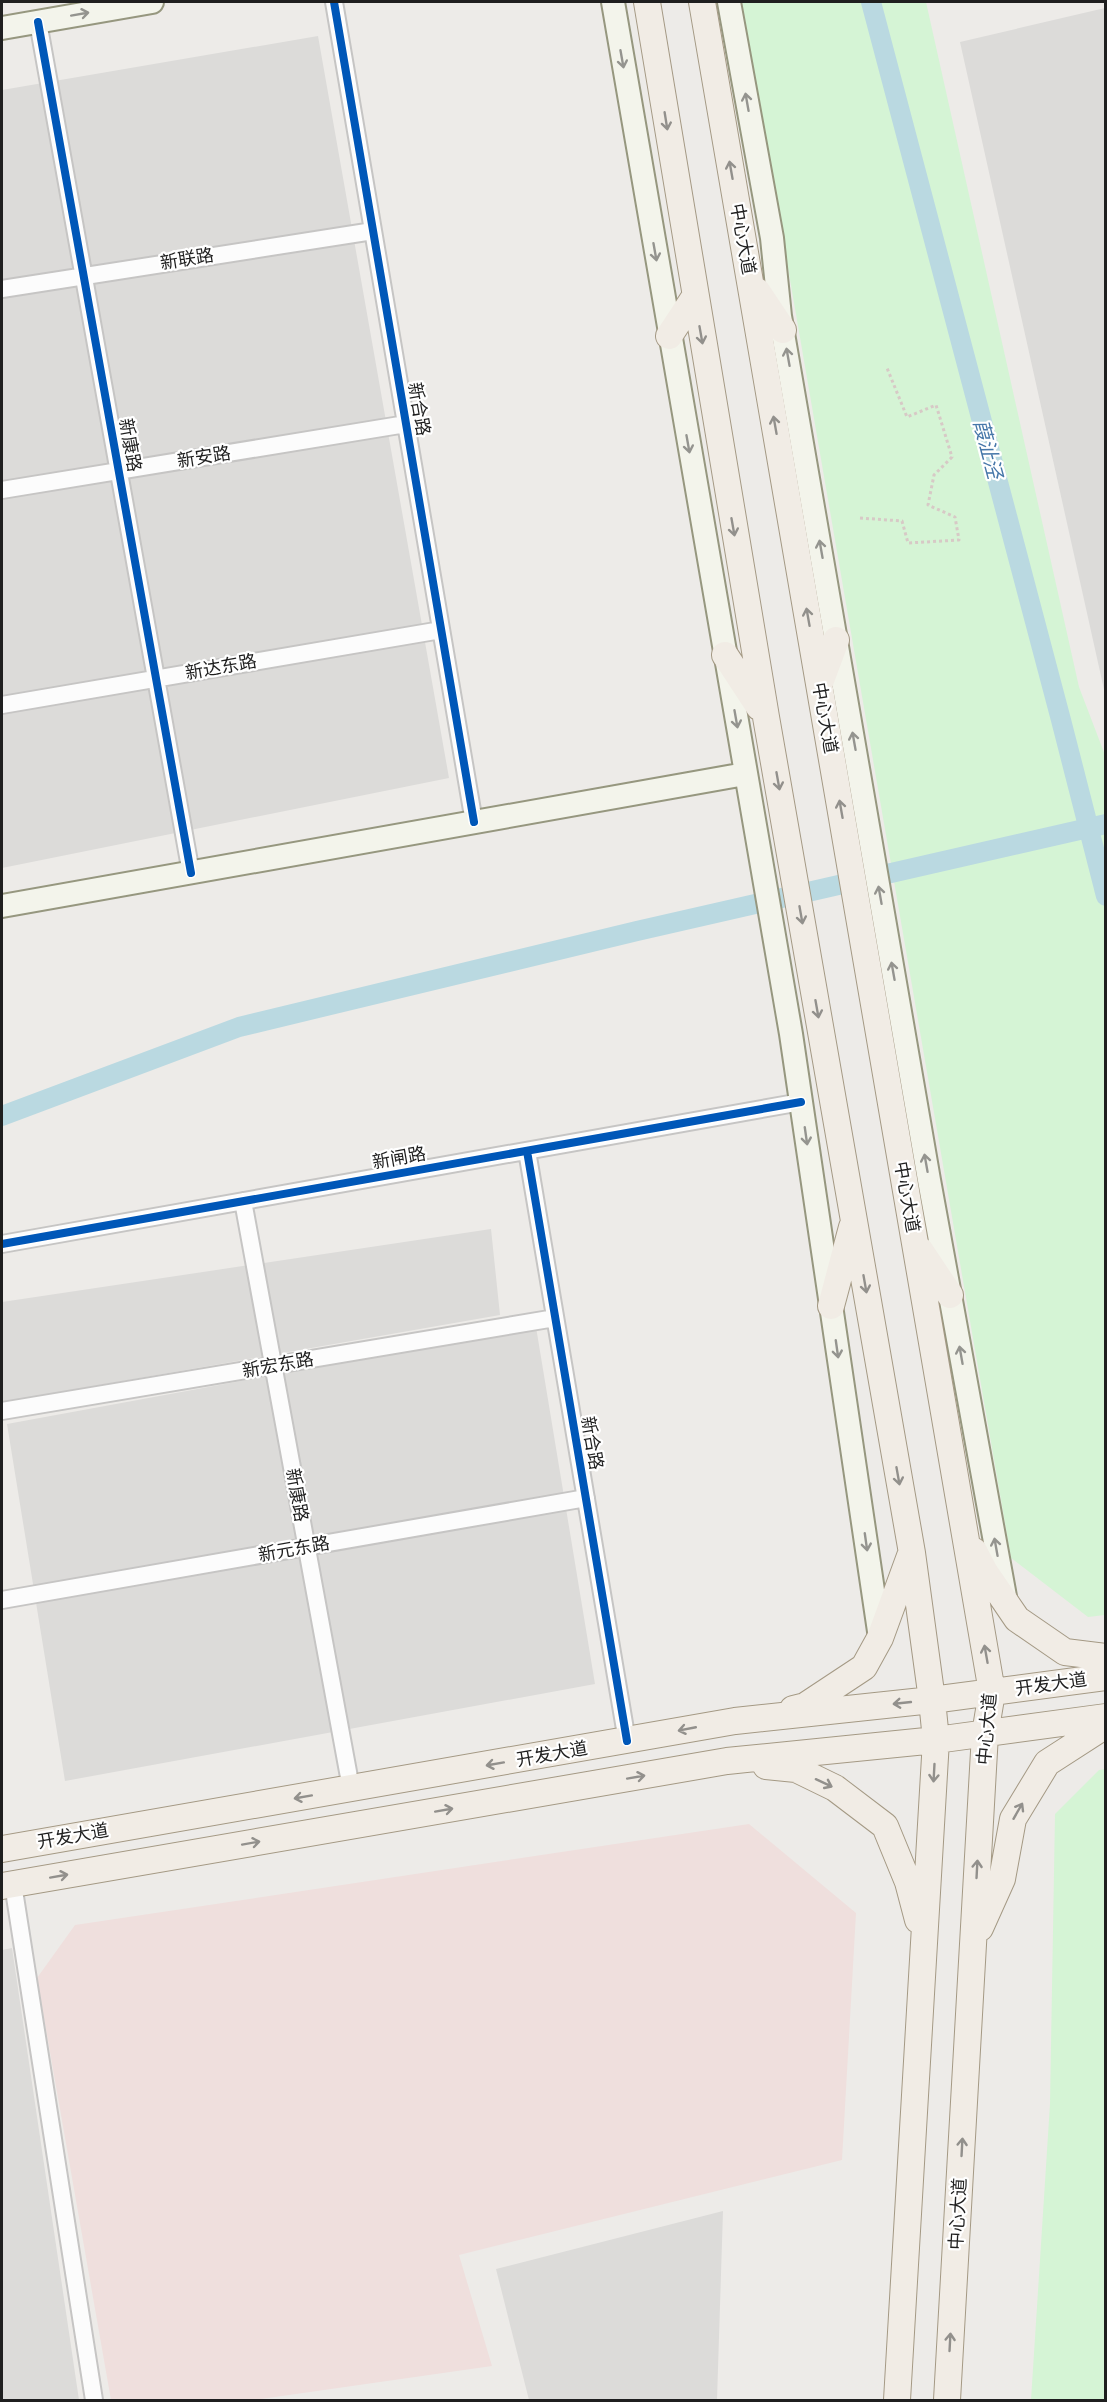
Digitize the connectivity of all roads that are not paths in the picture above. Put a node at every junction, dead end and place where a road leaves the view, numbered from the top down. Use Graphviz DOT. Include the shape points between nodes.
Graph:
graph roads {
  1 [pos="152,2"];
  2 [pos="334,2"];
  3 [pos="613,2"];
  4 [pos="647,2"];
  5 [pos="702,2"];
  6 [pos="729,2"];
  7 [pos="38,22"];
  8 [pos="2,28"];
  9 [pos="373,231"];
  10 [pos="84,276"];
  11 [pos="751,282"];
  12 [pos="2,290"];
  13 [pos="694,298"];
  14 [pos="783,330"];
  15 [pos="669,336"];
  16 [pos="406,424"];
  17 [pos="119,471"];
  18 [pos="2,490"];
  19 [pos="441,630"];
  20 [pos="836,639"];
  21 [pos="725,655"];
  22 [pos="157,678"];
  23 [pos="820,683"];
  24 [pos="2,705"];
  25 [pos="765,717"];
  26 [pos="745,774"];
  27 [pos="474,822"];
  28 [pos="863,864"];
  29 [pos="191,873"];
  30 [pos="2,906"];
  31 [pos="874,933"];
  32 [pos="801,1102"];
  33 [pos="527,1151"];
  34 [pos="243,1201"];
  35 [pos="854,1221"];
  36 [pos="915,1243"];
  37 [pos="2,1244"];
  38 [pos="950,1295"];
  39 [pos="831,1306"];
  40 [pos="555,1318"];
  41 [pos="273,1366"];
  42 [pos="2,1411"];
  43 [pos="586,1498"];
  44 [pos="965,1534"];
  45 [pos="306,1547"];
  46 [pos="912,1553"];
  47 [pos="2,1600"];
  48 [pos="1006,1604"];
  49 [pos="880,1638"];
  50 [pos="1106,1657"];
  51 [pos="1106,1677"];
  52 [pos="992,1692"];
  53 [pos="932,1700"];
  54 [pos="1106,1717"];
  55 [pos="735,1721"];
  56 [pos="1106,1725"];
  57 [pos="985,1734"];
  58 [pos="936,1740"];
  59 [pos="627,1741"];
  60 [pos="727,1761"];
  61 [pos="351,1788"];
  62 [pos="2,1849"];
  63 [pos="7,1885"];
  64 [pos="924,1943"];
  65 [pos="973,1945"];
  66 [pos="94,2400"];
  67 [pos="897,2400"];
  68 [pos="947,2400"];
  7 -- 1 [label="main road, one-way"];
  2 -- 9 [label="street, 新合路"];
  3 -- 15 [label="main road, one-way"];
  4 -- 13 [label="main road, one-way"];
  11 -- 5 [label="main road, 中心大道, one-way"];
  14 -- 6 [label="main road, one-way" via="772,238"];
  7 -- 8 [label="main road"];
  7 -- 10 [label="street, 新康路"];
  9 -- 10 [label="street, 新联路"];
  9 -- 16 [label="street, 新合路"];
  10 -- 12 [label="street, 新联路"];
  10 -- 17 [label="street, 新康路"];
  11 -- 14 [label="main road"];
  23 -- 11 [label="main road, 中心大道, one-way"];
  13 -- 15 [label="main road"];
  13 -- 25 [label="main road, one-way"];
  20 -- 14 [label="main road, one-way"];
  15 -- 21 [label="main road, one-way"];
  16 -- 17 [label="street, 新安路"];
  16 -- 19 [label="street, 新合路"];
  17 -- 18 [label="street, 新安路"];
  17 -- 22 [label="street, 新康路"];
  19 -- 22 [label="street, 新达东路"];
  19 -- 27 [label="street, 新合路"];
  20 -- 23 [label="main road"];
  28 -- 20 [label="main road, one-way"];
  21 -- 25 [label="main road"];
  21 -- 26 [label="main road, one-way"];
  22 -- 24 [label="street, 新达东路"];
  22 -- 29 [label="street, 新康路"];
  28 -- 23 [label="main road, 中心大道, one-way"];
  25 -- 35 [label="main road, one-way"];
  26 -- 27 [label="main road"];
  26 -- 32 [label="main road"];
  27 -- 29 [label="main road"];
  31 -- 28 [label="main road, 中心大道, one-way"];
  29 -- 30 [label="main road"];
  31 -- 36 [label="main road, 中心大道"];
  38 -- 31 [label="main road, one-way"];
  32 -- 33 [label="street, 新闸路"];
  32 -- 39 [label="main road, one-way"];
  33 -- 34 [label="street, 新闸路"];
  33 -- 40 [label="street, 新合路"];
  34 -- 37 [label="street, 新闸路"];
  34 -- 41 [label="street, 新康路"];
  35 -- 39 [label="main road"];
  35 -- 46 [label="main road, one-way"];
  36 -- 38 [label="main road"];
  36 -- 44 [label="main road, 中心大道"];
  48 -- 38 [label="main road, one-way"];
  39 -- 49 [label="main road, one-way"];
  40 -- 41 [label="street, 新宏东路"];
  40 -- 43 [label="street, 新合路"];
  41 -- 42 [label="street, 新宏东路"];
  41 -- 45 [label="street, 新康路"];
  43 -- 45 [label="street, 新元东路"];
  43 -- 59 [label="street, 新合路"];
  44 -- 48 [label="main road"];
  52 -- 44 [label="main road, 中心大道, one-way"];
  45 -- 47 [label="street, 新元东路"];
  45 -- 61 [label="street, 新康路"];
  46 -- 49 [label="main road"];
  46 -- 53 [label="main road"];
  48 -- 50 [label="main road" via="1017,1619 1065,1652"];
  49 -- 55 [label="main road" via="864,1666 805,1706"];
  51 -- 52 [label="main road, 开发大道"];
  52 -- 53 [label="main road, 开发大道"];
  52 -- 57 [label="main road, 中心大道"];
  53 -- 55 [label="main road, 开发大道, one-way"];
  53 -- 58 [label="main road"];
  54 -- 57 [label="main road, 开发大道"];
  55 -- 59 [label="main road, 开发大道, one-way"];
  65 -- 56 [label="main road, one-way" via="1002,1879 1013,1819 1047,1763"];
  57 -- 58 [label="main road, 开发大道"];
  65 -- 57 [label="main road, 中心大道, one-way"];
  58 -- 60 [label="main road, 开发大道"];
  58 -- 64 [label="main road, one-way"];
  59 -- 61 [label="main road, 开发大道, one-way"];
  63 -- 60 [label="main road, 开发大道, one-way"];
  60 -- 64 [label="main road, one-way" via="796,1769 835,1788 885,1826 908,1882"];
  61 -- 62 [label="main road, 开发大道, one-way"];
  63 -- 66 [label="street"];
  64 -- 67 [label="main road"];
  68 -- 65 [label="main road, 中心大道, one-way"];
}
